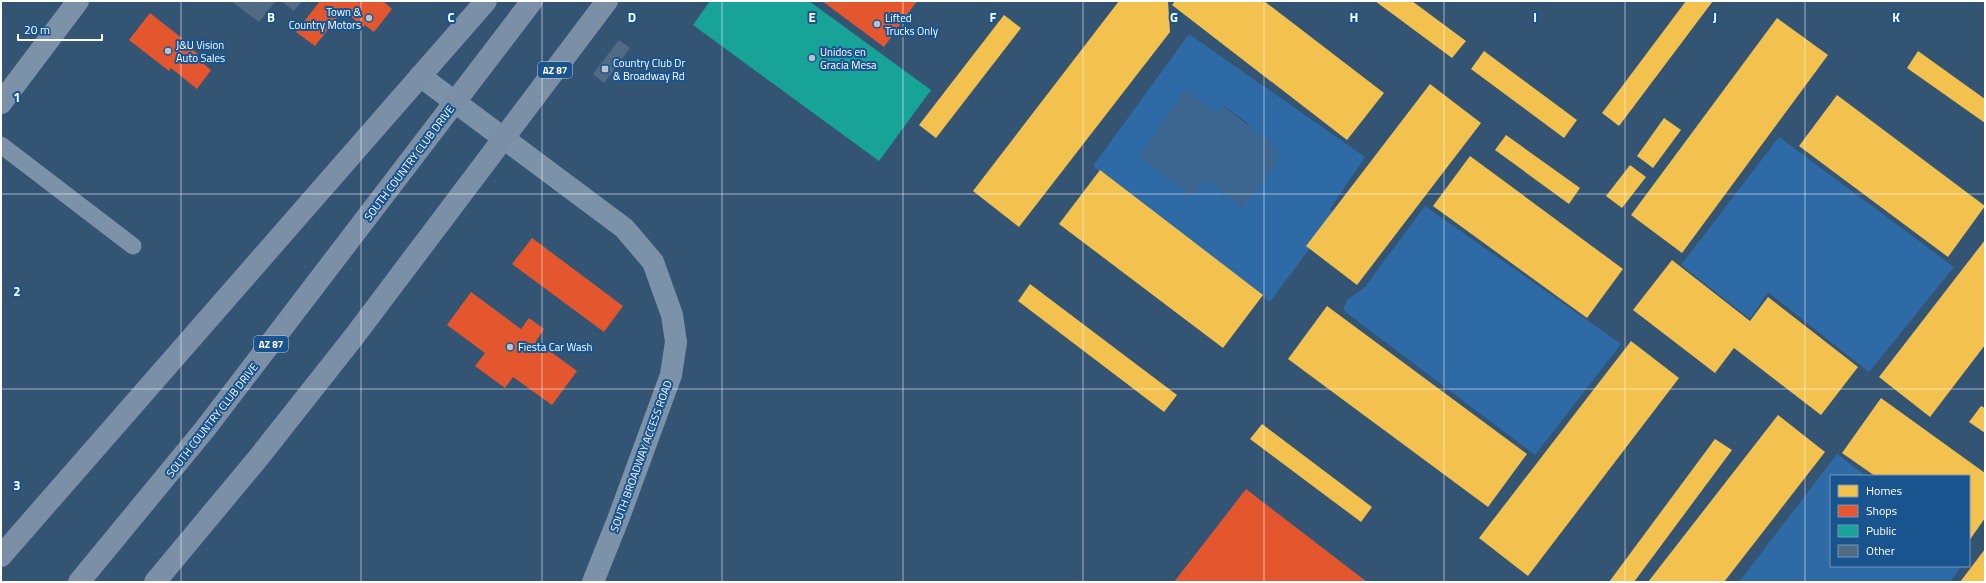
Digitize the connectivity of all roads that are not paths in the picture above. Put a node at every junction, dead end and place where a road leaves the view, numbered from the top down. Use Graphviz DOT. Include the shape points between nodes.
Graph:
graph roads {
  1 [pos="78,1"];
  2 [pos="486,1"];
  3 [pos="532,1"];
  4 [pos="607,1"];
  5 [pos="420,76"];
  6 [pos="456,101"];
  7 [pos="1,103"];
  8 [pos="503,138"];
  9 [pos="1,145"];
  10 [pos="133,246"];
  11 [pos="1,556"];
  12 [pos="79,582"];
  13 [pos="155,582"];
  14 [pos="594,582"];
  1 -- 7 [label="street"];
  2 -- 5 [label="main road"];
  3 -- 6 [label="main road, SOUTH COUNTRY CLUB DRIVE / AZ 87"];
  4 -- 8 [label="main road, AZ 87"];
  5 -- 6 [label="street, SOUTH COUNTRY CLUB DRIVE"];
  5 -- 11 [label="main road"];
  6 -- 8 [label="street, SOUTH COUNTRY CLUB DRIVE"];
  6 -- 12 [label="main road, SOUTH COUNTRY CLUB DRIVE / AZ 87" via="205,429"];
  8 -- 13 [label="main road, AZ 87" via="353,338"];
  8 -- 14 [label="street, SOUTH BROADWAY ACCESS ROAD" via="624,228 653,262 672,315 676,342 671,375"];
  9 -- 10 [label="lane"];
}
